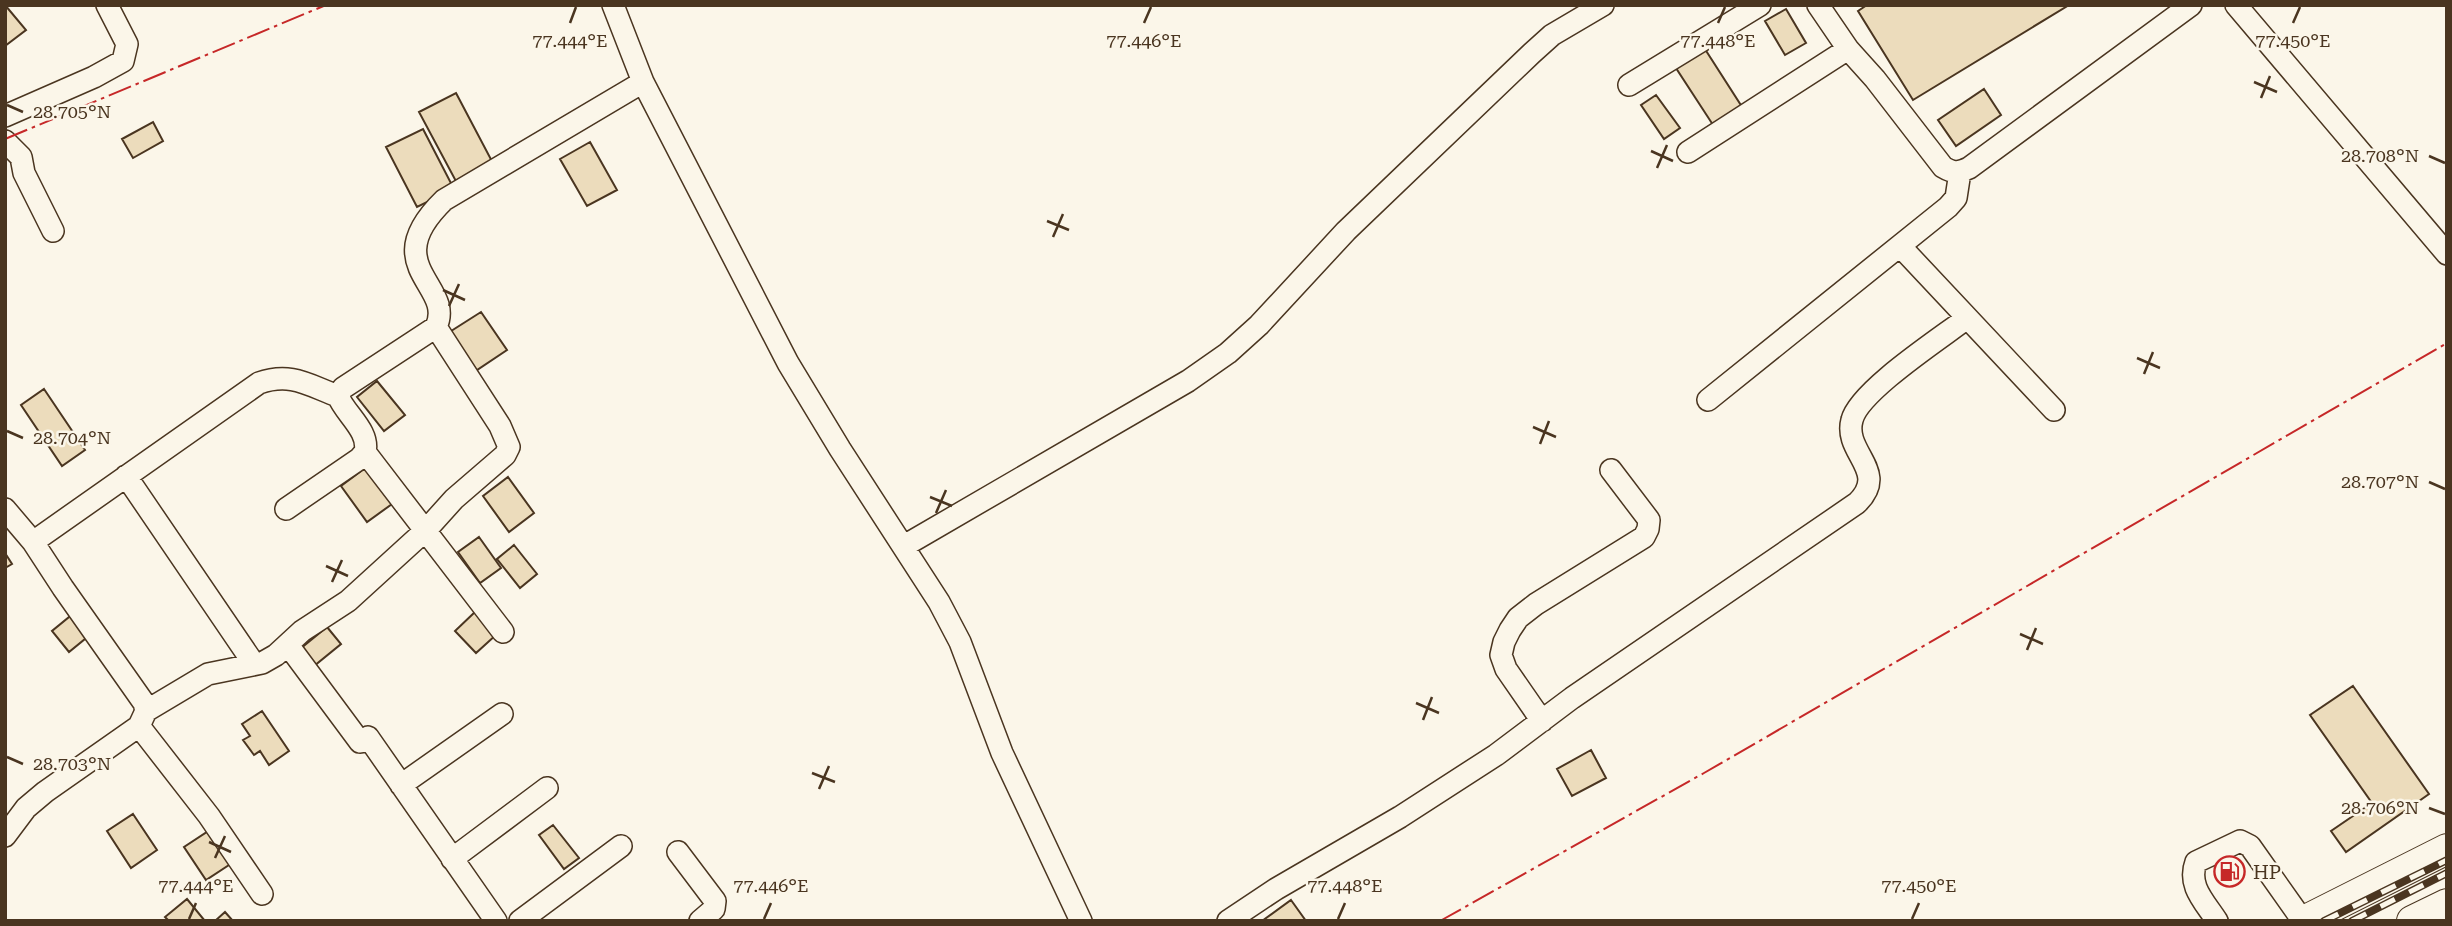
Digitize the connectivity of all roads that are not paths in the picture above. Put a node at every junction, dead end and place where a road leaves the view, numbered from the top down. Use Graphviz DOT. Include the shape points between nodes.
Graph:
graph roads {
  1 [pos="107,5"];
  2 [pos="613,5"];
  3 [pos="1604,5"];
  4 [pos="1760,5"];
  5 [pos="1818,5"];
  6 [pos="2191,5"];
  7 [pos="2235,5"];
  8 [pos="1848,49"];
  9 [pos="643,82"];
  10 [pos="1629,85"];
  11 [pos="5,116"];
  12 [pos="5,141"];
  13 [pos="1688,152"];
  14 [pos="1960,172"];
  15 [pos="53,231"];
  16 [pos="1900,246"];
  17 [pos="2447,254"];
  18 [pos="1967,318"];
  19 [pos="436,327"];
  20 [pos="338,396"];
  21 [pos="1708,400"];
  22 [pos="2054,410"];
  23 [pos="365,452"];
  24 [pos="1611,470"];
  25 [pos="126,476"];
  26 [pos="5,509"];
  27 [pos="286,509"];
  28 [pos="427,529"];
  29 [pos="33,542"];
  30 [pos="904,546"];
  31 [pos="503,632"];
  32 [pos="288,645"];
  33 [pos="254,664"];
  34 [pos="502,714"];
  35 [pos="142,719"];
  36 [pos="1542,720"];
  37 [pos="401,785"];
  38 [pos="547,788"];
  39 [pos="5,836"];
  40 [pos="621,846"];
  41 [pos="2447,849"];
  42 [pos="678,852"];
  43 [pos="452,859"];
  44 [pos="262,894"];
  45 [pos="2447,904"];
  46 [pos="496,921"];
  47 [pos="520,921"];
  48 [pos="700,921"];
  49 [pos="1080,921"];
  50 [pos="1228,921"];
  51 [pos="2217,921"];
  52 [pos="2303,921"];
  53 [pos="2412,921"];
  1 -- 11 [label="street" via="127,44 123,61"];
  2 -- 9 [label="street"];
  3 -- 30 [label="street" via="1532,53 1228,353 1177,388"];
  4 -- 10 [label="street"];
  5 -- 8 [label="street"];
  6 -- 14 [label="street"];
  7 -- 17 [label="street"];
  8 -- 13 [label="street"];
  8 -- 14 [label="street" via="1943,167"];
  9 -- 19 [label="street" via="444,200 428,215 415,248 417,263 440,311"];
  9 -- 30 [label="street" via="788,363"];
  12 -- 15 [label="street" via="21,158"];
  14 -- 16 [label="street" via="1956,198"];
  16 -- 18 [label="street"];
  16 -- 21 [label="street"];
  18 -- 22 [label="street"];
  18 -- 36 [label="street" via="1880,385 1854,414 1851,432 1870,477 1865,495"];
  19 -- 20 [label="street" via="343,388"];
  19 -- 28 [label="street" via="509,447"];
  20 -- 23 [label="street" via="366,440"];
  20 -- 25 [label="street" via="289,377 259,383"];
  23 -- 27 [label="street"];
  23 -- 28 [label="street"];
  24 -- 36 [label="street" via="1649,520 1644,537 1536,604 1518,618 1504,642 1501,655 1506,669"];
  25 -- 29 [label="street"];
  25 -- 33 [label="street"];
  26 -- 29 [label="street"];
  28 -- 31 [label="street"];
  28 -- 32 [label="street" via="348,601"];
  29 -- 35 [label="street" via="144,704"];
  30 -- 49 [label="street" via="960,642 1002,753"];
  32 -- 33 [label="street" via="268,661"];
  32 -- 37 [label="street"];
  33 -- 35 [label="street" via="208,674"];
  34 -- 37 [label="street"];
  35 -- 39 [label="street" via="26,808"];
  35 -- 44 [label="street"];
  36 -- 50 [label="street" via="1400,817"];
  37 -- 43 [label="street"];
  38 -- 43 [label="street"];
  40 -- 47 [label="street"];
  41 -- 52 [label="highway"];
  42 -- 48 [label="street" via="715,901 714,909"];
  43 -- 46 [label="street"];
  45 -- 53 [label="highway"];
  51 -- 52 [label="street" via="2194,884 2193,870 2196,862 2240,841 2250,846"];
}
